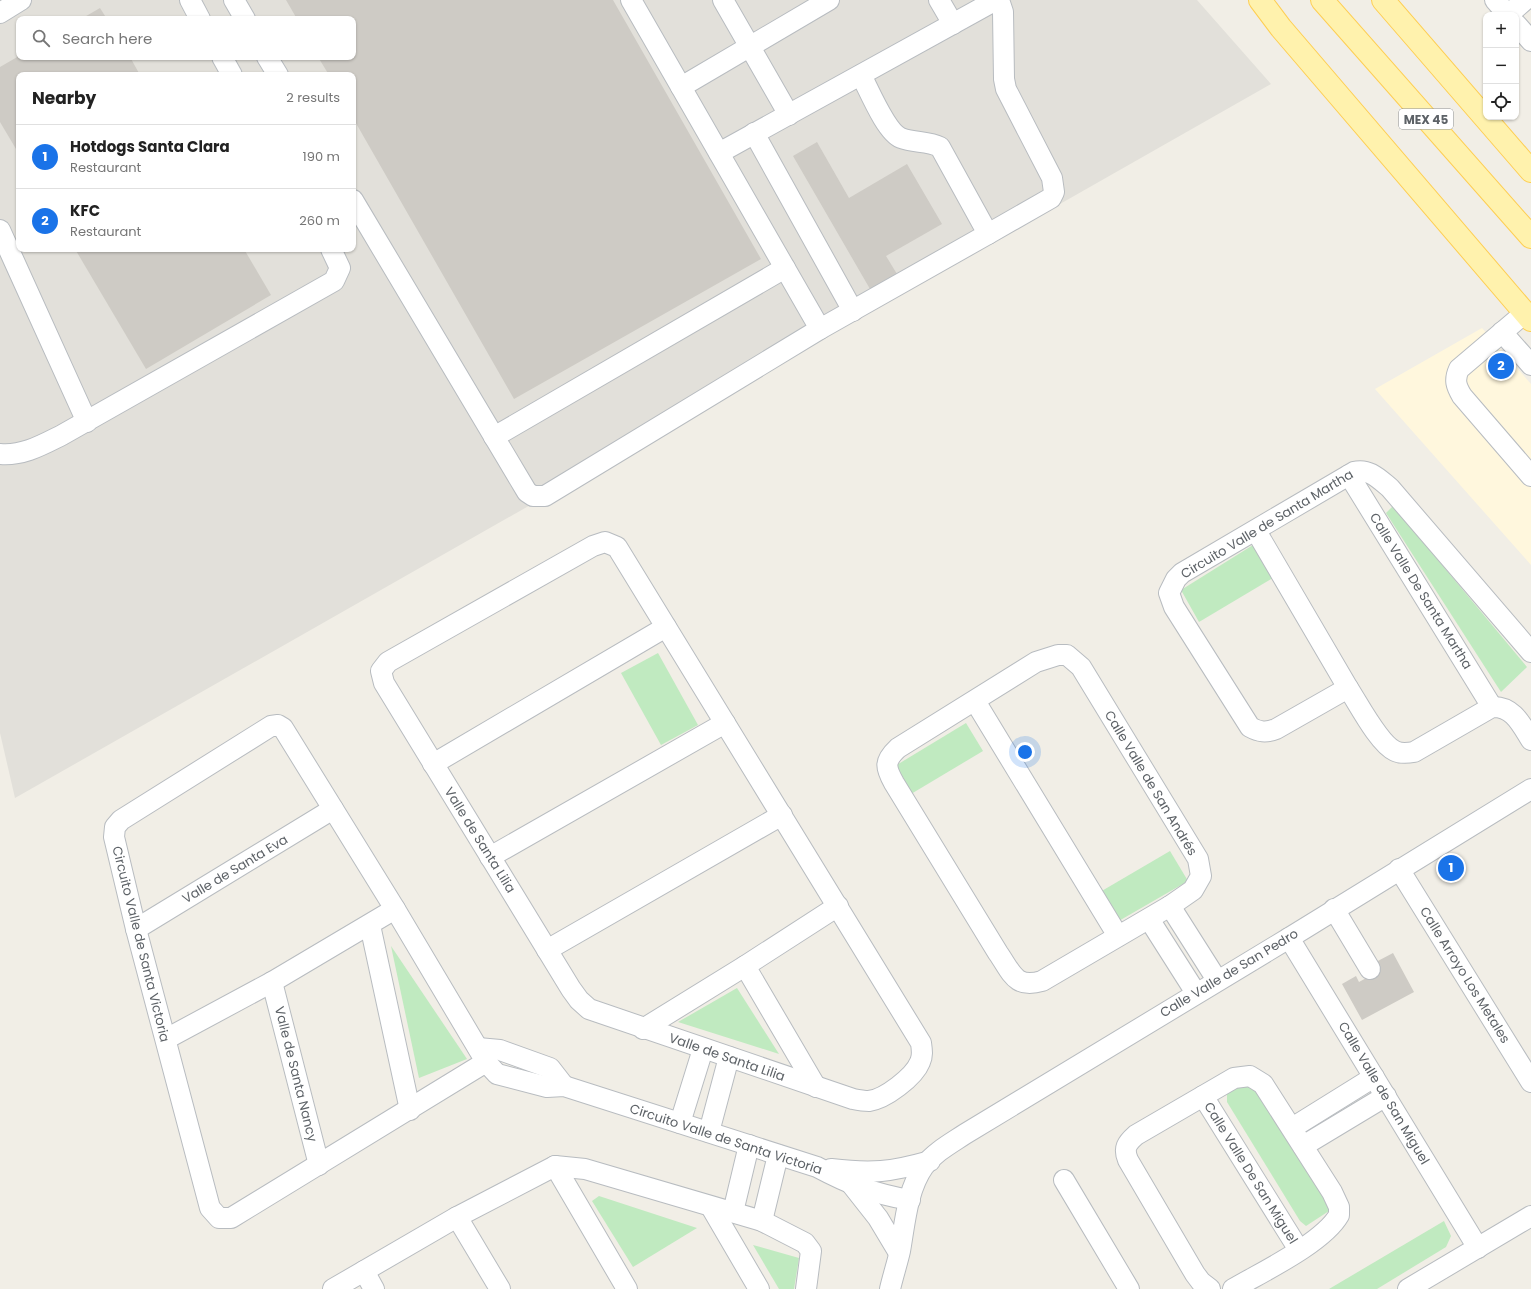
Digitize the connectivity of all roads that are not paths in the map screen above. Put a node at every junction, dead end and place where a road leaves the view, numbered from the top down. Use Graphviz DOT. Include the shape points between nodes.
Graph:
graph roads {
  1 [pos="21,0"];
  2 [pos="190,0"];
  3 [pos="234,0"];
  4 [pos="631,0"];
  5 [pos="723,0"];
  6 [pos="829,0"];
  7 [pos="939,0"];
  8 [pos="998,0"];
  9 [pos="1248,0"];
  10 [pos="1260,0"];
  11 [pos="1322,0"];
  12 [pos="1383,0"];
  13 [pos="1495,0"];
  14 [pos="1525,0"];
  15 [pos="1505,12"];
  16 [pos="1511,12"];
  17 [pos="0,13"];
  18 [pos="198,16"];
  19 [pos="243,16"];
  20 [pos="952,24"];
  21 [pos="1519,27"];
  22 [pos="1281,28"];
  23 [pos="1531,41"];
  24 [pos="751,47"];
  25 [pos="224,60"];
  26 [pos="269,60"];
  27 [pos="230,72"];
  28 [pos="276,72"];
  29 [pos="861,75"];
  30 [pos="681,87"];
  31 [pos="789,115"];
  32 [pos="754,134"];
  33 [pos="718,153"];
  34 [pos="1531,170"];
  35 [pos="356,205"];
  36 [pos="0,230"];
  37 [pos="988,234"];
  38 [pos="1531,238"];
  39 [pos="333,252"];
  40 [pos="785,268"];
  41 [pos="853,311"];
  42 [pos="1528,317"];
  43 [pos="820,329"];
  44 [pos="1502,332"];
  45 [pos="1531,365"];
  46 [pos="87,422"];
  47 [pos="494,437"];
  48 [pos="0,454"];
  49 [pos="1349,475"];
  50 [pos="1531,476"];
  51 [pos="1256,531"];
  52 [pos="666,627"];
  53 [pos="1531,652"];
  54 [pos="1348,688"];
  55 [pos="975,701"];
  56 [pos="1492,707"];
  57 [pos="725,723"];
  58 [pos="1531,740"];
  59 [pos="433,764"];
  60 [pos="1531,789"];
  61 [pos="334,810"];
  62 [pos="782,815"];
  63 [pos="490,857"];
  64 [pos="1399,869"];
  65 [pos="838,906"];
  66 [pos="1170,906"];
  67 [pos="395,909"];
  68 [pos="1334,909"];
  69 [pos="1149,919"];
  70 [pos="370,925"];
  71 [pos="136,929"];
  72 [pos="1118,936"];
  73 [pos="1289,938"];
  74 [pos="548,950"];
  75 [pos="745,966"];
  76 [pos="1370,969"];
  77 [pos="1217,980"];
  78 [pos="272,982"];
  79 [pos="1196,993"];
  80 [pos="643,1028"];
  81 [pos="166,1039"];
  82 [pos="703,1049"];
  83 [pos="482,1055"];
  84 [pos="728,1057"];
  85 [pos="1374,1077"];
  86 [pos="1531,1082"];
  87 [pos="816,1087"];
  88 [pos="1203,1096"];
  89 [pos="1386,1096"];
  90 [pos="410,1110"];
  91 [pos="680,1123"];
  92 [pos="1292,1128"];
  93 [pos="708,1132"];
  94 [pos="749,1145"];
  95 [pos="1303,1146"];
  96 [pos="778,1155"];
  97 [pos="930,1161"];
  98 [pos="319,1165"];
  99 [pos="555,1166"];
  100 [pos="816,1167"];
  101 [pos="1064,1180"];
  102 [pos="852,1185"];
  103 [pos="910,1200"];
  104 [pos="712,1206"];
  105 [pos="733,1212"];
  106 [pos="1531,1216"];
  107 [pos="457,1217"];
  108 [pos="762,1221"];
  109 [pos="1478,1248"];
  110 [pos="1299,1250"];
  111 [pos="899,1253"];
  112 [pos="364,1271"];
  113 [pos="333,1289"];
  114 [pos="374,1289"];
  115 [pos="500,1289"];
  116 [pos="627,1289"];
  117 [pos="758,1289"];
  118 [pos="806,1289"];
  119 [pos="890,1289"];
  120 [pos="1129,1289"];
  121 [pos="1210,1289"];
  122 [pos="1233,1289"];
  123 [pos="1408,1289"];
  1 -- 17 [label="street"];
  2 -- 18 [label="street"];
  3 -- 19 [label="street"];
  4 -- 30 [label="street"];
  5 -- 24 [label="street"];
  6 -- 24 [label="street"];
  7 -- 20 [label="street"];
  8 -- 20 [label="street"];
  8 -- 37 [label="street" via="1003,12 1003,65 1006,89 1052,178 1054,192 1051,198"];
  9 -- 22 [label="main road"];
  10 -- 22 [label="main road"];
  11 -- 38 [label="main road, MEX 45"];
  12 -- 34 [label="main road, MEX 45"];
  13 -- 15 [label="street"];
  14 -- 16 [label="street"];
  20 -- 29 [label="street"];
  21 -- 23 [label="street"];
  22 -- 42 [label="main road"];
  24 -- 30 [label="street"];
  24 -- 31 [label="street"];
  25 -- 27 [label="street"];
  26 -- 28 [label="street"];
  29 -- 31 [label="street"];
  29 -- 37 [label="street" via="892,132 906,140 940,147"];
  30 -- 33 [label="street"];
  31 -- 32 [label="street"];
  32 -- 33 [label="street"];
  32 -- 41 [label="street"];
  33 -- 40 [label="street"];
  35 -- 47 [label="street"];
  36 -- 46 [label="street"];
  37 -- 41 [label="street"];
  39 -- 46 [label="street" via="340,268 334,280"];
  40 -- 43 [label="street"];
  40 -- 47 [label="street"];
  41 -- 43 [label="street"];
  42 -- 44 [label="street"];
  43 -- 47 [label="street" via="544,496 533,496 527,492"];
  44 -- 45 [label="street"];
  44 -- 50 [label="street" via="1459,369 1455,377 1456,386"];
  46 -- 48 [label="street" via="33,449 13,455"];
  49 -- 51 [label="street, Circuito Valle de Santa Martha"];
  49 -- 53 [label="street, Circuito Valle de Santa Martha" via="1364,471 1379,478 1390,488"];
  49 -- 56 [label="street, Calle Valle De Santa Martha"];
  51 -- 54 [label="street"];
  51 -- 54 [label="street, Circuito Valle de Santa Martha" via="1176,578 1170,593 1174,607 1250,727 1258,731 1276,730"];
  52 -- 57 [label="street, Valle de Santa Lilia"];
  52 -- 59 [label="street"];
  52 -- 59 [label="street, Valle de Santa Lilia" via="617,547 606,542 593,546 388,662 381,671 384,683"];
  54 -- 56 [label="street" via="1383,741 1396,751 1405,753 1414,752"];
  55 -- 66 [label="street, Calle Valle de San Andrés" via="1048,657 1067,655 1075,660 1198,859 1201,876 1198,883 1193,890"];
  55 -- 72 [label="street"];
  55 -- 72 [label="street, Calle Valle de San Andrés" via="892,754 887,767 894,783 998,953 1020,982 1026,984 1042,981"];
  56 -- 58 [label="street" via="1512,712"];
  57 -- 62 [label="street, Valle de Santa Lilia"];
  57 -- 63 [label="street"];
  59 -- 63 [label="street, Valle de Santa Lilia"];
  60 -- 64 [label="street, Calle Valle de San Pedro"];
  61 -- 67 [label="street, Circuito Valle de Santa Victoria"];
  61 -- 71 [label="street, Valle de Santa Eva"];
  61 -- 71 [label="street, Circuito Valle de Santa Victoria" via="283,728 278,725 270,726 121,820 115,827 114,837"];
  62 -- 65 [label="street, Valle de Santa Lilia"];
  62 -- 74 [label="street"];
  63 -- 74 [label="street, Valle de Santa Lilia"];
  64 -- 68 [label="street, Calle Valle de San Pedro"];
  64 -- 86 [label="street, Calle Arroyo Los Metales"];
  65 -- 75 [label="street"];
  65 -- 87 [label="street, Valle de Santa Lilia" via="914,1030 921,1044 922,1055 914,1071 880,1098 868,1101 853,1099"];
  66 -- 69 [label="street, Calle Valle de San Andrés"];
  66 -- 77 [label="street"];
  67 -- 70 [label="street"];
  67 -- 83 [label="street, Circuito Valle de Santa Victoria"];
  68 -- 73 [label="street, Calle Valle de San Pedro"];
  68 -- 76 [label="street"];
  69 -- 72 [label="street, Calle Valle de San Andrés"];
  69 -- 79 [label="street"];
  70 -- 78 [label="street"];
  70 -- 90 [label="street"];
  71 -- 81 [label="street, Circuito Valle de Santa Victoria"];
  73 -- 77 [label="street, Calle Valle de San Pedro"];
  73 -- 85 [label="street, Calle Valle de San Miguel"];
  74 -- 80 [label="street, Valle de Santa Lilia" via="579,1000 589,1009"];
  75 -- 80 [label="street"];
  75 -- 87 [label="street"];
  77 -- 79 [label="street, Calle Valle de San Pedro"];
  78 -- 81 [label="street"];
  78 -- 98 [label="street, Valle de Santa Nancy"];
  79 -- 97 [label="street, Calle Valle de San Pedro" via="965,1134 936,1153"];
  80 -- 82 [label="street, Valle de Santa Lilia"];
  81 -- 98 [label="street, Circuito Valle de Santa Victoria" via="210,1208 219,1218 231,1218"];
  82 -- 84 [label="street, Valle de Santa Lilia"];
  82 -- 91 [label="street"];
  83 -- 90 [label="street, Circuito Valle de Santa Victoria"];
  83 -- 91 [label="street, Circuito Valle de Santa Victoria" via="497,1074 547,1087 564,1086"];
  84 -- 87 [label="street, Valle de Santa Lilia"];
  84 -- 93 [label="street"];
  85 -- 89 [label="street, Calle Valle de San Miguel"];
  85 -- 92 [label="street"];
  88 -- 92 [label="street" via="1234,1078 1250,1076 1263,1084"];
  88 -- 110 [label="street, Calle Valle De San Miguel"];
  88 -- 121 [label="street" via="1136,1135 1126,1145 1125,1150 1128,1160 1195,1274"];
  89 -- 95 [label="street"];
  89 -- 109 [label="street, Calle Valle de San Miguel"];
  90 -- 98 [label="street, Circuito Valle de Santa Victoria"];
  91 -- 93 [label="street, Circuito Valle de Santa Victoria"];
  92 -- 95 [label="street"];
  93 -- 94 [label="street, Circuito Valle de Santa Victoria"];
  94 -- 96 [label="street, Circuito Valle de Santa Victoria"];
  94 -- 105 [label="street"];
  95 -- 110 [label="street" via="1336,1199 1339,1215 1329,1228"];
  96 -- 100 [label="street, Circuito Valle de Santa Victoria"];
  96 -- 108 [label="street"];
  97 -- 100 [label="street, Calle Valle de San Pedro" via="903,1169 872,1173"];
  97 -- 103 [label="street, Calle Valle de San Pedro" via="916,1180"];
  99 -- 104 [label="street" via="585,1169"];
  99 -- 107 [label="street"];
  99 -- 116 [label="street"];
  100 -- 102 [label="street, Circuito Valle de Santa Victoria"];
  101 -- 120 [label="street"];
  102 -- 103 [label="street, Circuito Valle de Santa Victoria"];
  102 -- 111 [label="street" via="878,1218"];
  103 -- 111 [label="street, Calle Valle de San Pedro"];
  104 -- 105 [label="street"];
  104 -- 117 [label="street"];
  105 -- 108 [label="street"];
  106 -- 109 [label="street"];
  107 -- 112 [label="street"];
  107 -- 115 [label="street"];
  108 -- 118 [label="street" via="805,1243 811,1251"];
  109 -- 123 [label="street"];
  110 -- 122 [label="street"];
  111 -- 119 [label="street, Calle Valle de San Pedro"];
  112 -- 113 [label="street"];
  112 -- 114 [label="street"];
}
